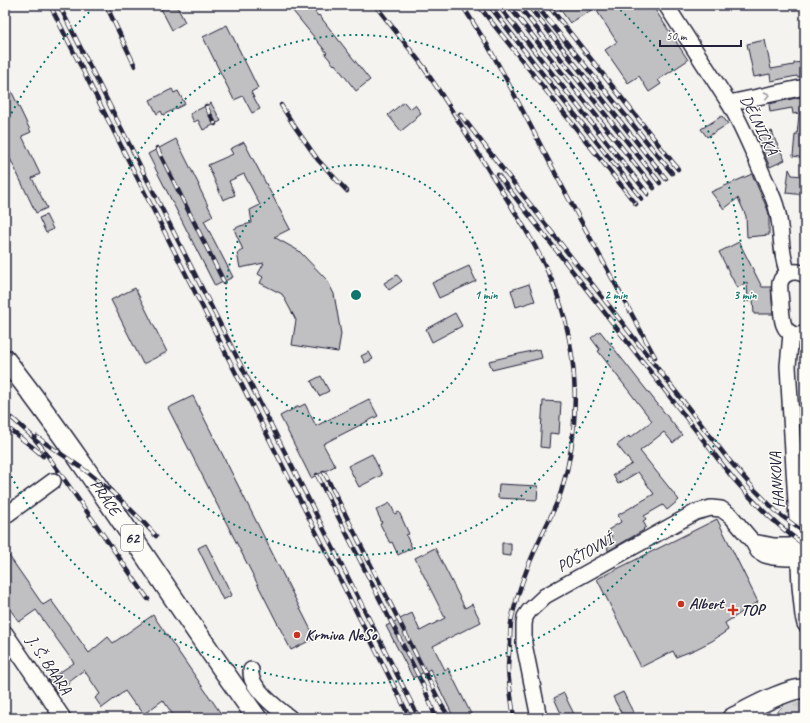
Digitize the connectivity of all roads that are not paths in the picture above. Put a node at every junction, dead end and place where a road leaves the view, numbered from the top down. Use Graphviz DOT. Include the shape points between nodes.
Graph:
graph roads {
  1 [pos="666,5"];
  2 [pos="805,87"];
  3 [pos="729,103"];
  4 [pos="788,273"];
  5 [pos="805,275"];
  6 [pos="798,333"];
  7 [pos="5,359"];
  8 [pos="53,480"];
  9 [pos="5,516"];
  10 [pos="798,552"];
  11 [pos="805,624"];
  12 [pos="5,632"];
  13 [pos="251,670"];
  14 [pos="803,684"];
  15 [pos="64,718"];
  16 [pos="257,718"];
  17 [pos="290,718"];
  18 [pos="539,718"];
  19 [pos="732,718"];
  1 -- 3 [label="street, DĚLNICKÁ"];
  3 -- 2 [label="street, one-way"];
  3 -- 4 [label="street, DĚLNICKÁ" via="775,204 780,220 783,259"];
  4 -- 5 [label="street" via="797,272"];
  4 -- 6 [label="street" via="780,288 783,323 787,330"];
  6 -- 10 [label="street, HANKOVA" via="788,366"];
  7 -- 16 [label="main road, PRÁCE / 62" via="54,424"];
  8 -- 9 [label="street"];
  10 -- 11 [label="street, HANKOVA"];
  10 -- 18 [label="street, POŠTOVNÍ" via="787,558 765,555 758,551 731,516 721,509 711,508 696,512 545,596 529,610 524,625 524,644"];
  12 -- 15 [label="street, J. Š. BAARA"];
  13 -- 17 [label="street" via="251,678 261,692"];
  14 -- 19 [label="main road"];
}
